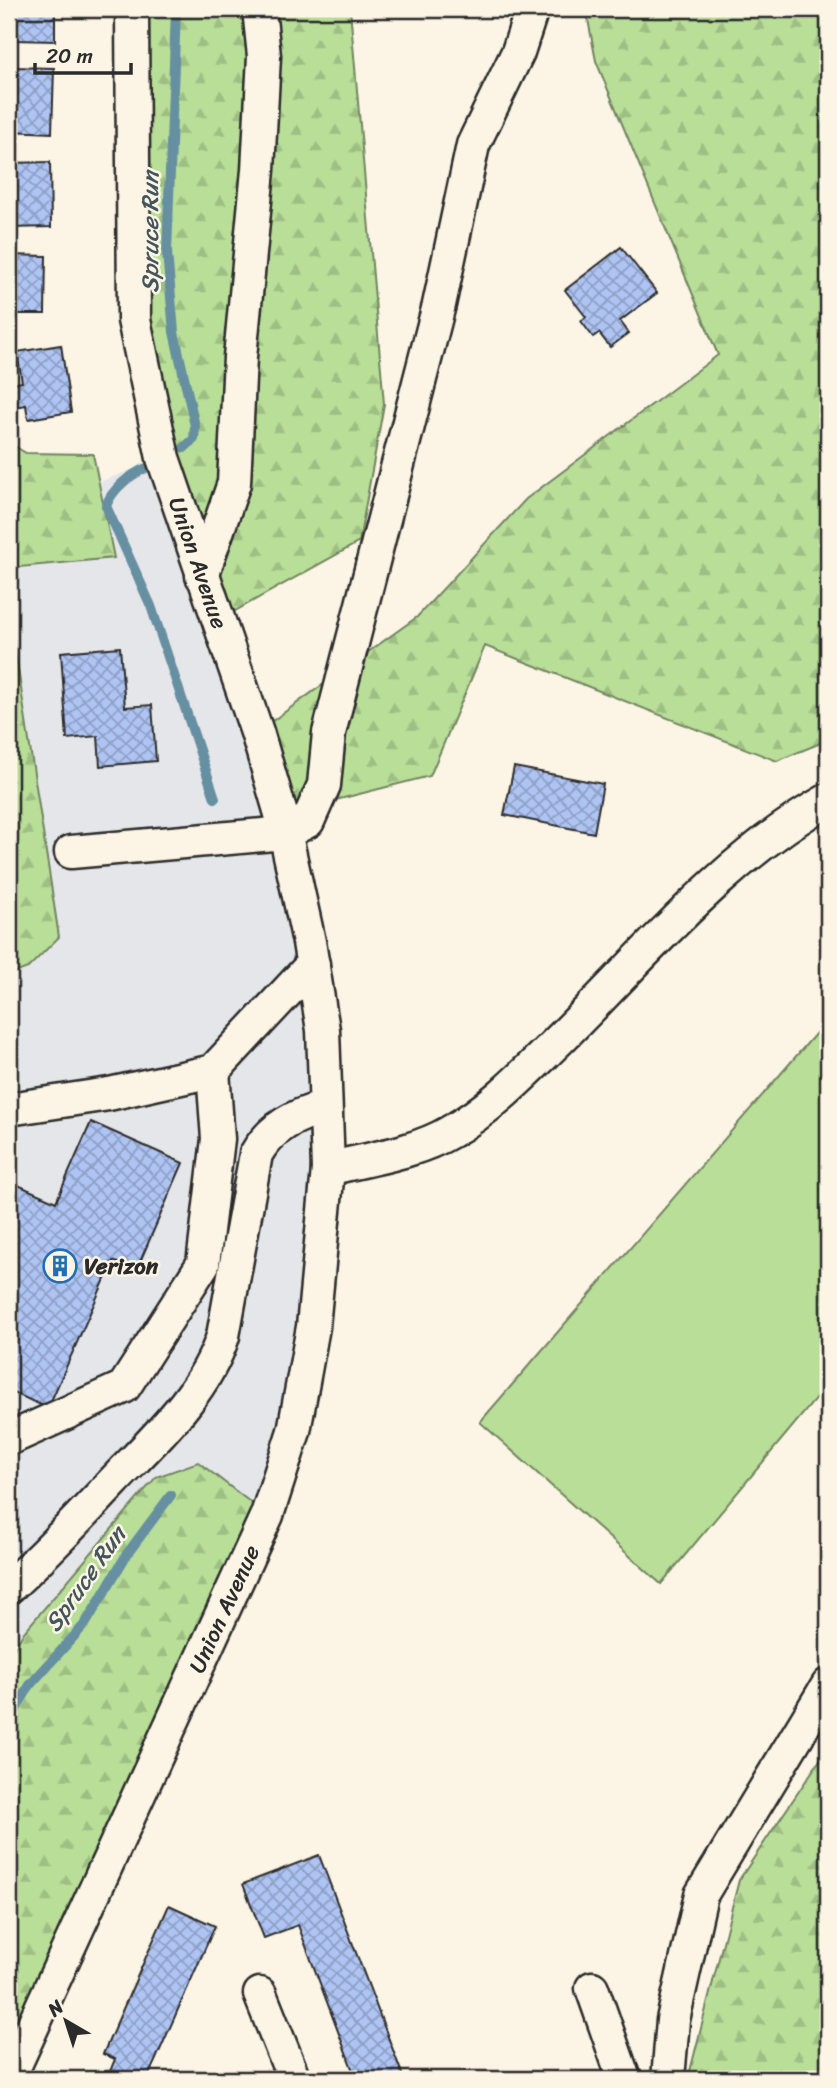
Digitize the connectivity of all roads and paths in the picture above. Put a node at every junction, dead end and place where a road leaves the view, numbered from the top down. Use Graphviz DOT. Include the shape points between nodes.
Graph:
graph roads {
  1 [pos="132,9"];
  2 [pos="259,9"];
  3 [pos="532,9"];
  4 [pos="202,576"];
  5 [pos="828,800"];
  6 [pos="285,833"];
  7 [pos="71,852"];
  8 [pos="313,964"];
  9 [pos="213,1071"];
  10 [pos="326,1107"];
  11 [pos="9,1110"];
  12 [pos="328,1169"];
  13 [pos="9,1439"];
  14 [pos="9,1587"];
  15 [pos="828,1685"];
  16 [pos="592,1988"];
  17 [pos="260,1994"];
  18 [pos="9,2078"];
  19 [pos="294,2079"];
  20 [pos="624,2079"];
  21 [pos="668,2079"];
  1 -- 4 [label="street, Union Avenue" via="134,320 163,458"];
  2 -- 4 [label="street" via="264,56 258,170 240,357 234,483"];
  3 -- 6 [label="street" via="518,52 473,145 439,305 329,733 324,785 307,821"];
  4 -- 6 [label="street, Union Avenue" via="257,733"];
  5 -- 12 [label="street" via="792,821 696,898 504,1094 449,1133"];
  6 -- 7 [label="street"];
  6 -- 8 [label="street, Union Avenue"];
  8 -- 9 [label="street"];
  8 -- 10 [label="street, Union Avenue" via="323,1030"];
  9 -- 11 [label="street"];
  9 -- 13 [label="street" via="218,1139 203,1264 124,1387"];
  10 -- 12 [label="street, Union Avenue"];
  10 -- 14 [label="street" via="280,1126 256,1154 216,1359 161,1432"];
  12 -- 18 [label="street, Union Avenue" via="313,1326 295,1431 267,1515"];
  15 -- 21 [label="street" via="701,1895 673,2020"];
  16 -- 20 [label="street"];
  17 -- 19 [label="street"];
}
